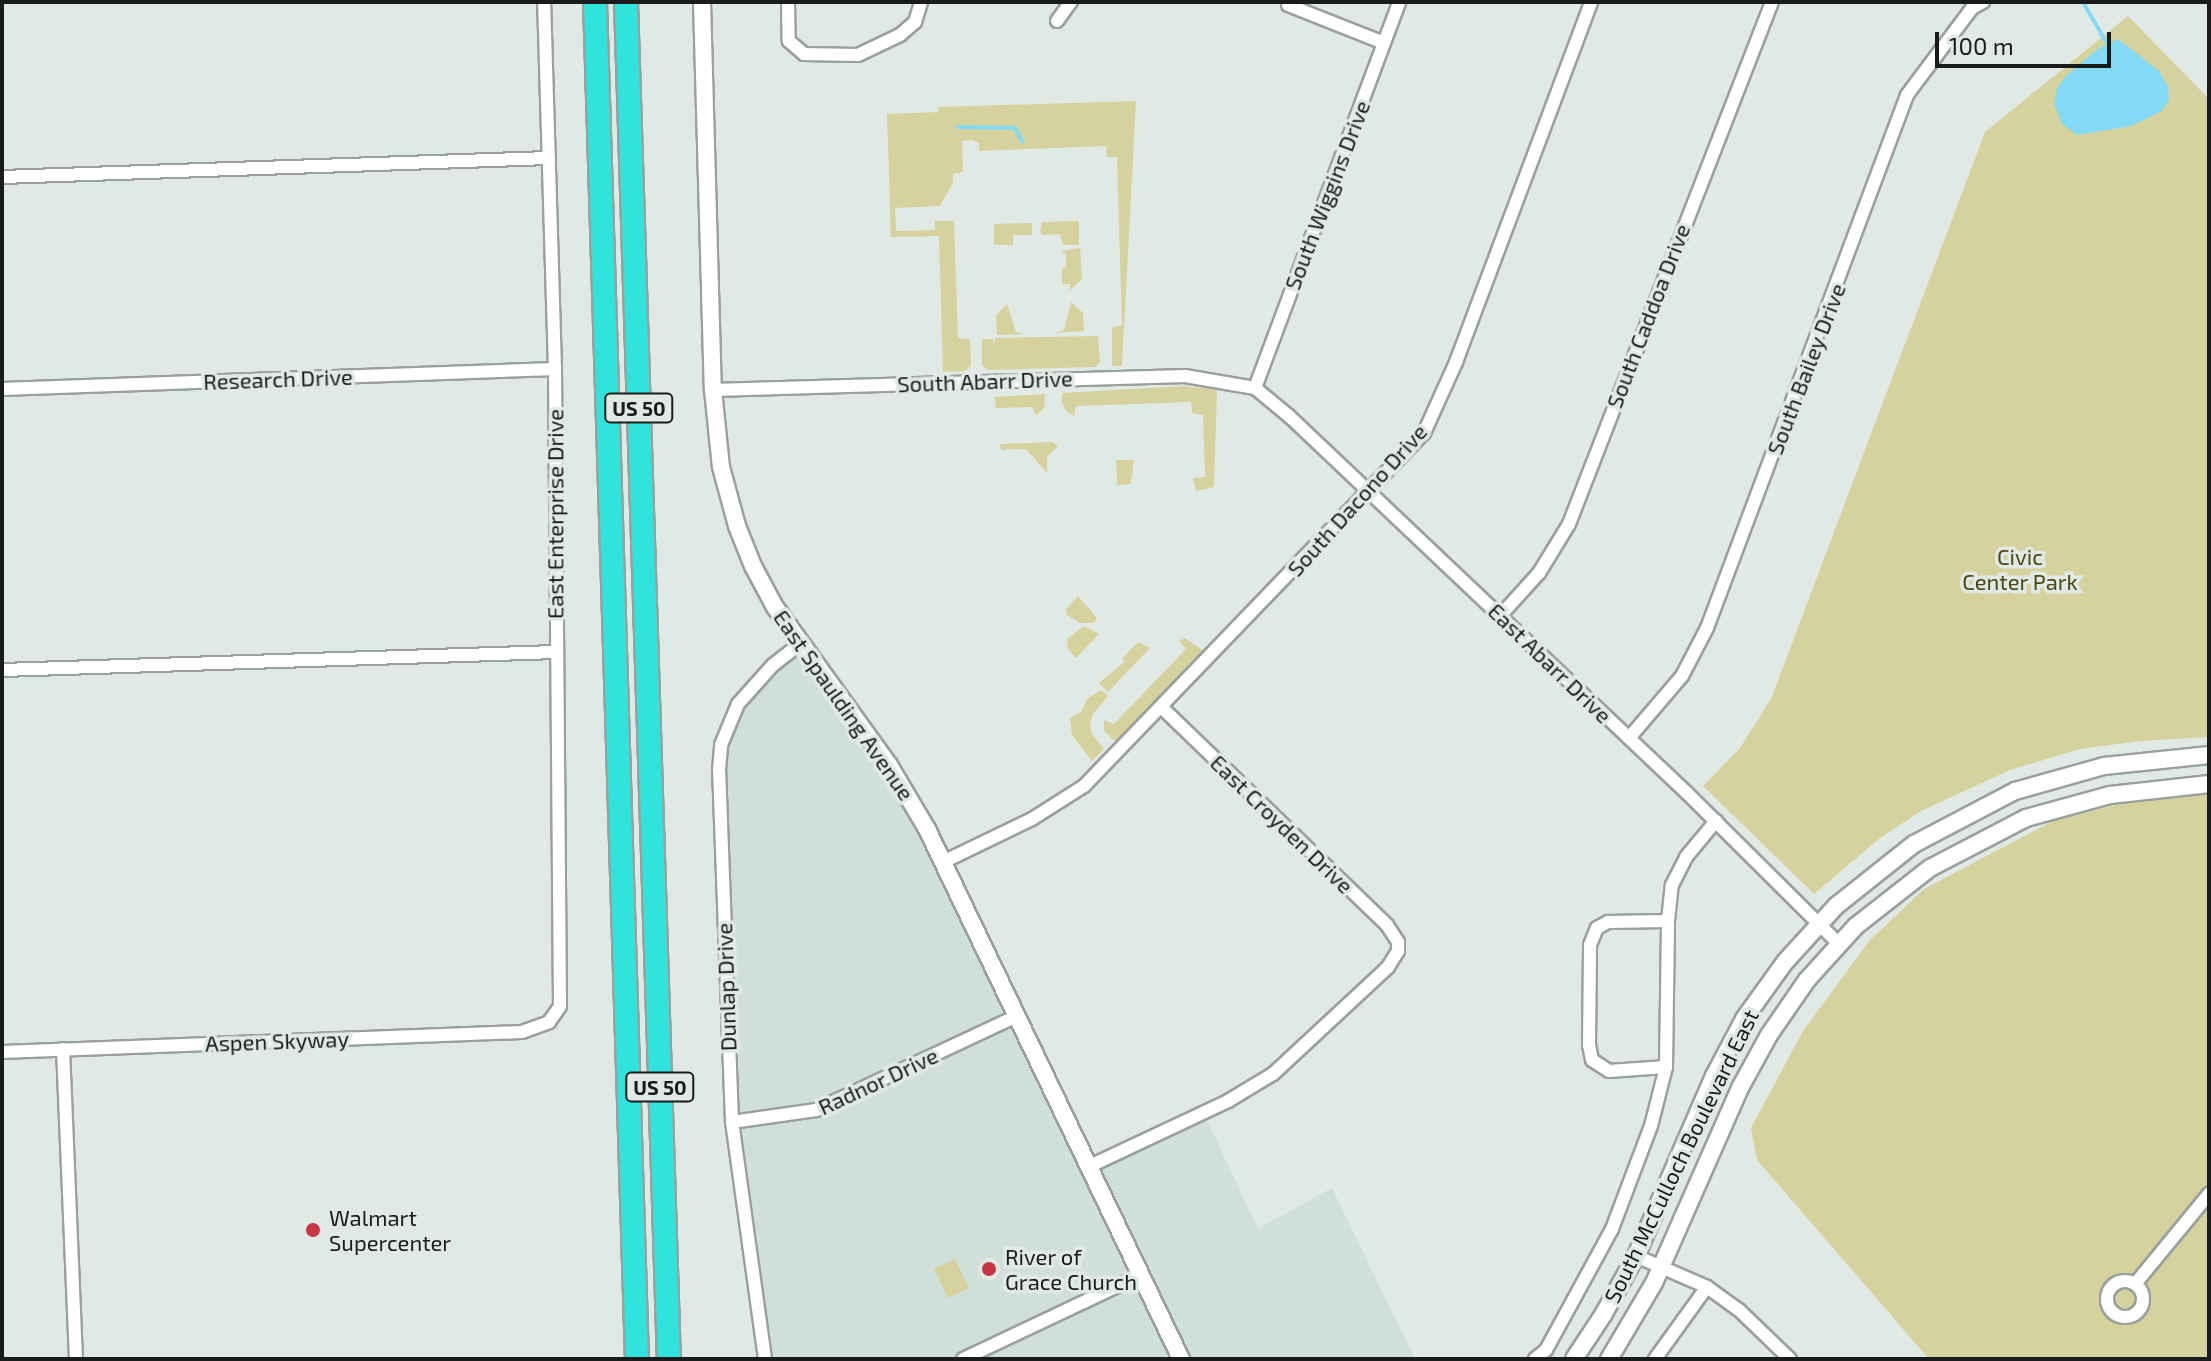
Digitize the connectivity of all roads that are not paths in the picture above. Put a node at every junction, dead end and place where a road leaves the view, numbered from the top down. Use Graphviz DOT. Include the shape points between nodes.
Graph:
graph roads {
  1 [pos="544,2"];
  2 [pos="595,2"];
  3 [pos="626,2"];
  4 [pos="702,2"];
  5 [pos="788,2"];
  6 [pos="921,2"];
  7 [pos="1071,2"];
  8 [pos="1399,2"];
  9 [pos="1591,2"];
  10 [pos="1772,2"];
  11 [pos="1974,4"];
  12 [pos="1288,5"];
  13 [pos="1057,21"];
  14 [pos="1384,43"];
  15 [pos="549,158"];
  16 [pos="2,177"];
  17 [pos="555,369"];
  18 [pos="1255,388"];
  19 [pos="2,389"];
  20 [pos="713,390"];
  21 [pos="1368,492"];
  22 [pos="1500,616"];
  23 [pos="800,644"];
  24 [pos="556,652"];
  25 [pos="2,670"];
  26 [pos="1162,708"];
  27 [pos="1629,738"];
  28 [pos="2209,755"];
  29 [pos="2209,784"];
  30 [pos="1716,821"];
  31 [pos="943,862"];
  32 [pos="1668,921"];
  33 [pos="1818,923"];
  34 [pos="1839,944"];
  35 [pos="1017,1016"];
  36 [pos="549,1022"];
  37 [pos="63,1049"];
  38 [pos="2,1052"];
  39 [pos="1666,1067"];
  40 [pos="732,1122"];
  41 [pos="1090,1166"];
  42 [pos="2209,1194"];
  43 [pos="1636,1256"];
  44 [pos="1661,1267"];
  45 [pos="1141,1275"];
  46 [pos="2135,1284"];
  47 [pos="1707,1287"];
  48 [pos="76,1359"];
  49 [pos="637,1359"];
  50 [pos="669,1359"];
  51 [pos="765,1359"];
  52 [pos="963,1359"];
  53 [pos="1181,1359"];
  54 [pos="1535,1359"];
  55 [pos="1574,1359"];
  56 [pos="1609,1359"];
  57 [pos="1655,1359"];
  58 [pos="1790,1359"];
  1 -- 15 [label="street, East Enterprise Drive"];
  2 -- 49 [label="highway, US 50"];
  3 -- 50 [label="highway, US 50"];
  4 -- 20 [label="main road, East Spaulding Avenue"];
  5 -- 6 [label="street" via="789,41 804,54 858,55 900,35 915,22"];
  7 -- 13 [label="street"];
  8 -- 14 [label="street, South Wiggins Drive"];
  9 -- 21 [label="street, South Dacono Drive" via="1456,362 1424,433"];
  10 -- 22 [label="street, South Caddoa Drive" via="1569,524 1539,573"];
  11 -- 27 [label="street, South Bailey Drive" via="1907,95 1695,654"];
  12 -- 14 [label="street"];
  14 -- 18 [label="street, South Wiggins Drive"];
  15 -- 16 [label="street"];
  15 -- 17 [label="street, East Enterprise Drive"];
  17 -- 19 [label="street, Research Drive"];
  17 -- 24 [label="street, East Enterprise Drive"];
  18 -- 20 [label="street, South Abarr Drive" via="1162,376"];
  18 -- 21 [label="street, East Abarr Drive"];
  20 -- 23 [label="main road, East Spaulding Avenue" via="721,467 735,522 763,586"];
  21 -- 22 [label="street, East Abarr Drive"];
  21 -- 26 [label="street, South Dacono Drive"];
  22 -- 27 [label="street, East Abarr Drive"];
  23 -- 31 [label="main road, East Spaulding Avenue" via="900,781"];
  23 -- 40 [label="street, Dunlap Drive" via="738,704 721,745"];
  24 -- 25 [label="street"];
  24 -- 36 [label="street, East Enterprise Drive" via="562,993"];
  26 -- 31 [label="street, South Dacono Drive" via="1070,797"];
  26 -- 41 [label="street, East Croyden Drive" via="1387,925 1398,951 1388,967 1273,1074"];
  27 -- 30 [label="street, East Abarr Drive"];
  28 -- 33 [label="main road, South McCulloch Boulevard East" via="2104,766 2006,795 1900,854"];
  29 -- 34 [label="main road, South McCulloch Boulevard East" via="2110,795 2009,825 1919,876"];
  30 -- 32 [label="street" via="1675,877"];
  30 -- 33 [label="street, East Abarr Drive"];
  31 -- 35 [label="main road, East Spaulding Avenue"];
  32 -- 39 [label="street"];
  32 -- 39 [label="street" via="1615,921 1597,928 1590,945 1589,1045 1597,1066 1616,1072"];
  33 -- 34 [label="street, East Abarr Drive"];
  33 -- 43 [label="main road, South McCulloch Boulevard East" via="1770,981 1734,1037"];
  34 -- 44 [label="main road, South McCulloch Boulevard East" via="1793,998 1759,1051"];
  35 -- 40 [label="street, Radnor Drive" via="823,1107 793,1116"];
  35 -- 41 [label="main road, East Spaulding Avenue"];
  36 -- 37 [label="street, Aspen Skyway" via="505,1033"];
  37 -- 38 [label="street, Aspen Skyway"];
  37 -- 48 [label="street"];
  39 -- 54 [label="street" via="1651,1126 1612,1229 1546,1350"];
  40 -- 51 [label="street, Dunlap Drive"];
  41 -- 45 [label="main road, East Spaulding Avenue"];
  42 -- 46 [label="street"];
  43 -- 44 [label="street"];
  43 -- 55 [label="main road, South McCulloch Boulevard East"];
  44 -- 47 [label="street"];
  44 -- 56 [label="main road, South McCulloch Boulevard East"];
  45 -- 52 [label="street"];
  45 -- 53 [label="main road, East Spaulding Avenue"];
  47 -- 57 [label="street"];
  47 -- 58 [label="street"];
}
